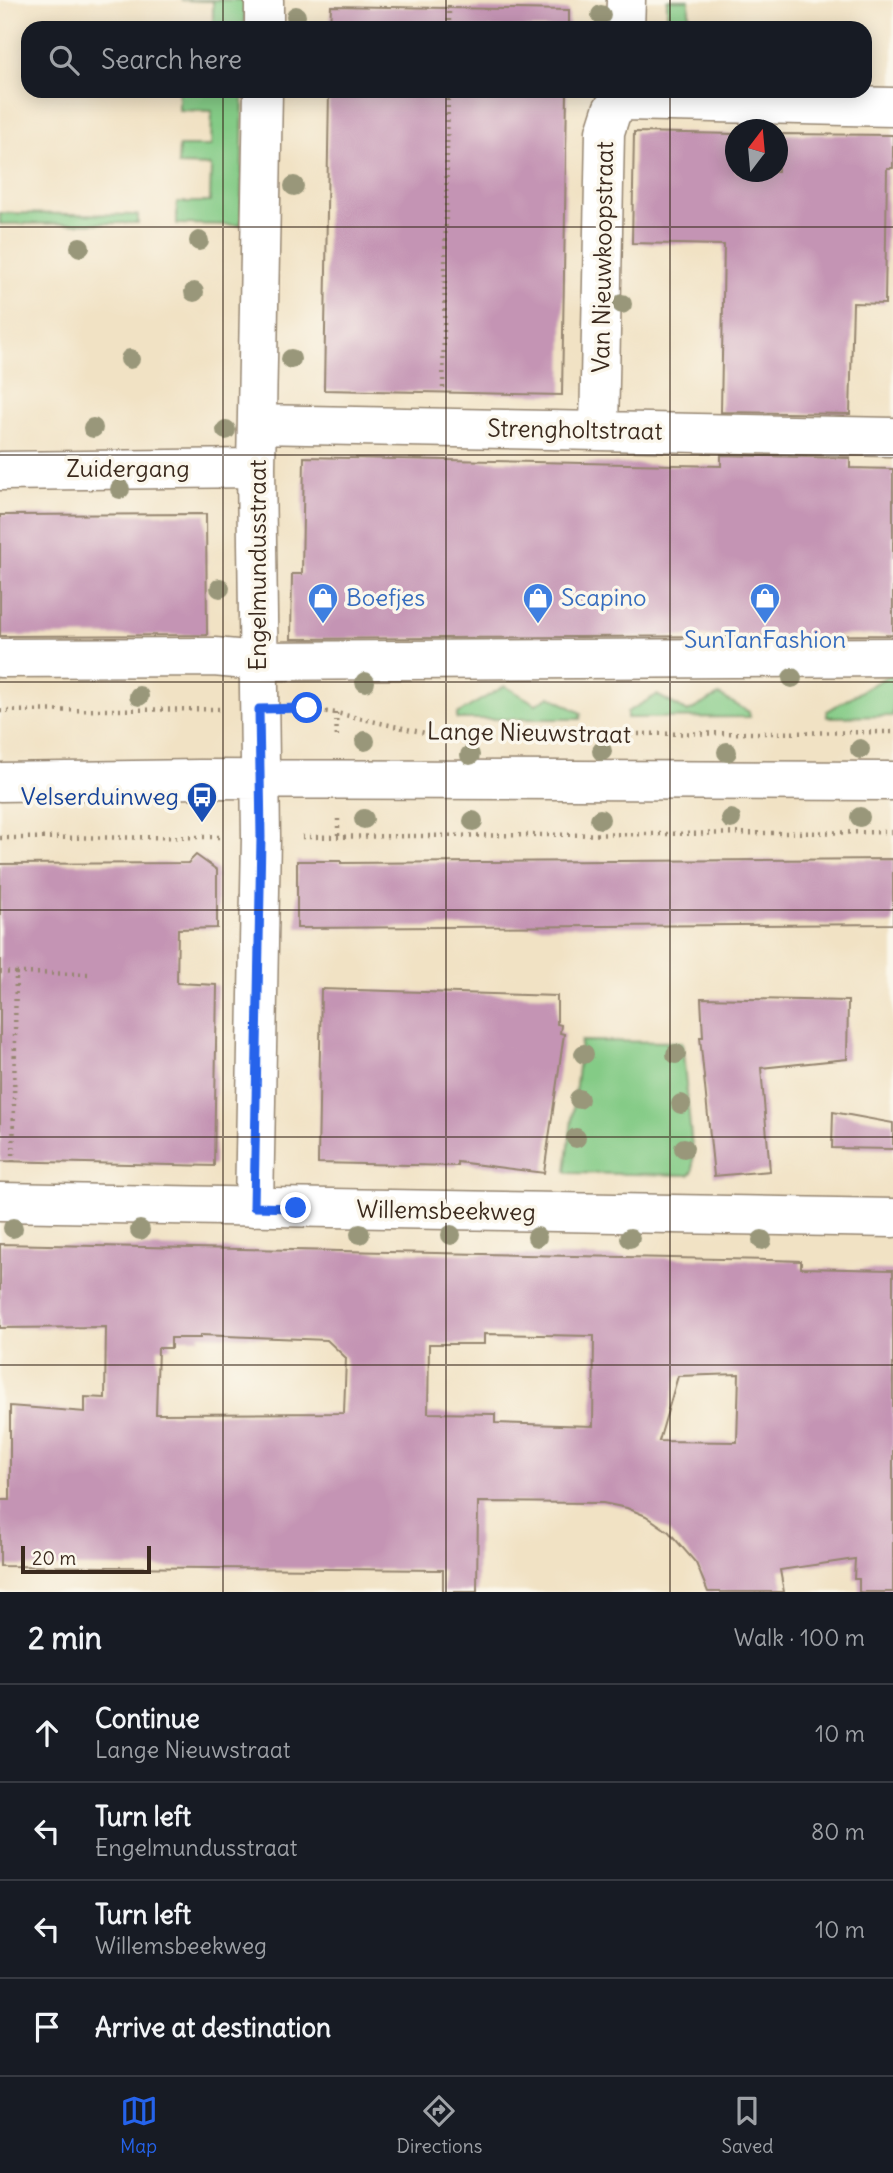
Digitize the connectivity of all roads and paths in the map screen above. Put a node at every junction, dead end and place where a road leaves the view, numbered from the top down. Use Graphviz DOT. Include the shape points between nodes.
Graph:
graph roads {
  1 [pos="264,0"];
  2 [pos="449,0"];
  3 [pos="626,0"];
  4 [pos="264,21"];
  5 [pos="449,21"];
  6 [pos="625,21"];
  7 [pos="263,98"];
  8 [pos="448,98"];
  9 [pos="622,98"];
  10 [pos="673,98"];
  11 [pos="893,107"];
  12 [pos="257,424"];
  13 [pos="443,427"];
  14 [pos="599,430"];
  15 [pos="893,437"];
  16 [pos="257,468"];
  17 [pos="0,471"];
  18 [pos="893,657"];
  19 [pos="0,658"];
  20 [pos="258,661"];
  21 [pos="259,709"];
  22 [pos="0,711"];
  23 [pos="893,732"];
  24 [pos="446,735"];
  25 [pos="488,735"];
  26 [pos="260,779"];
  27 [pos="893,781"];
  28 [pos="0,782"];
  29 [pos="893,832"];
  30 [pos="261,837"];
  31 [pos="0,838"];
  32 [pos="0,972"];
  33 [pos="16,973"];
  34 [pos="93,974"];
  35 [pos="6,1202"];
  36 [pos="254,1207"];
  37 [pos="893,1218"];
  1 -- 4 [label="street"];
  2 -- 5 [label="path"];
  3 -- 6 [label="street"];
  7 -- 12 [label="street, Engelmundusstraat"];
  8 -- 13 [label="path"];
  9 -- 14 [label="street, Van Nieuwkoopstraat" via="612,110 605,132"];
  10 -- 11 [label="street"];
  12 -- 13 [label="street, Strengholtstraat"];
  12 -- 16 [label="street, Engelmundusstraat"];
  13 -- 14 [label="street, Strengholtstraat"];
  14 -- 15 [label="street, Strengholtstraat"];
  16 -- 17 [label="street, Zuidergang"];
  16 -- 20 [label="street, Engelmundusstraat"];
  18 -- 20 [label="street"];
  19 -- 20 [label="street"];
  20 -- 21 [label="street, Engelmundusstraat"];
  21 -- 22 [label="path, Lange Nieuwstraat"];
  21 -- 24 [label="path, Lange Nieuwstraat" via="307,708"];
  21 -- 26 [label="street, Engelmundusstraat"];
  23 -- 25 [label="path, Lange Nieuwstraat"];
  26 -- 27 [label="street, Lange Nieuwstraat"];
  26 -- 28 [label="street, Lange Nieuwstraat"];
  26 -- 30 [label="street, Engelmundusstraat"];
  29 -- 30 [label="path"];
  30 -- 31 [label="path"];
  30 -- 36 [label="street, Engelmundusstraat"];
  32 -- 33 [label="path"];
  33 -- 34 [label="path"];
  33 -- 35 [label="path"];
  35 -- 36 [label="street, Willemsbeekweg"];
  36 -- 37 [label="street, Willemsbeekweg"];
}
